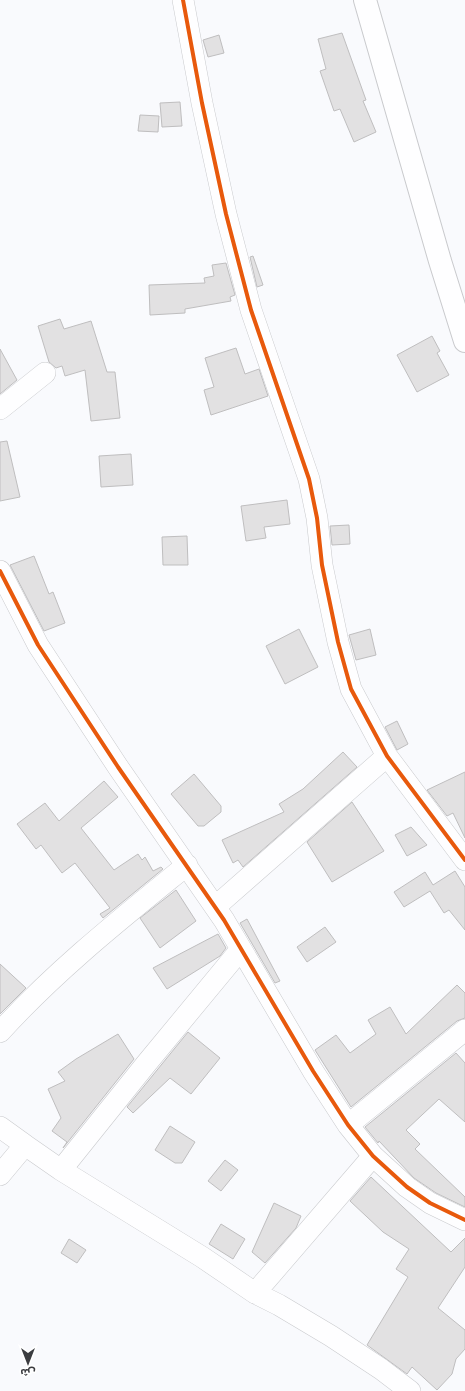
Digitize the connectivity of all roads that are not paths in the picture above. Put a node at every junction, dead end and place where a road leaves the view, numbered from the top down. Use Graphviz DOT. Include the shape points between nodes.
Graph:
graph roads {
  1 [pos="183,0"];
  2 [pos="366,0"];
  3 [pos="465,341"];
  4 [pos="44,373"];
  5 [pos="0,408"];
  6 [pos="0,570"];
  7 [pos="387,756"];
  8 [pos="465,860"];
  9 [pos="187,865"];
  10 [pos="215,907"];
  11 [pos="241,949"];
  12 [pos="465,1030"];
  13 [pos="0,1032"];
  14 [pos="348,1125"];
  15 [pos="0,1127"];
  16 [pos="25,1145"];
  17 [pos="373,1156"];
  18 [pos="61,1170"];
  19 [pos="0,1175"];
  20 [pos="465,1220"];
  21 [pos="255,1293"];
  22 [pos="410,1391"];
  1 -- 7 [label="street" via="226,214 251,310 309,479 317,518 322,565 338,642 352,689"];
  2 -- 3 [label="main road"];
  4 -- 5 [label="street"];
  6 -- 9 [label="street" via="38,645 118,767"];
  7 -- 8 [label="street"];
  7 -- 10 [label="street"];
  9 -- 10 [label="street"];
  9 -- 13 [label="street" via="84,950"];
  10 -- 11 [label="street"];
  11 -- 14 [label="street"];
  11 -- 18 [label="street"];
  12 -- 14 [label="street"];
  14 -- 17 [label="street"];
  15 -- 16 [label="street"];
  16 -- 18 [label="street"];
  16 -- 19 [label="street"];
  17 -- 20 [label="street" via="430,1203"];
  17 -- 21 [label="street"];
  18 -- 21 [label="street" via="202,1257"];
  21 -- 22 [label="street" via="331,1336"];
}
